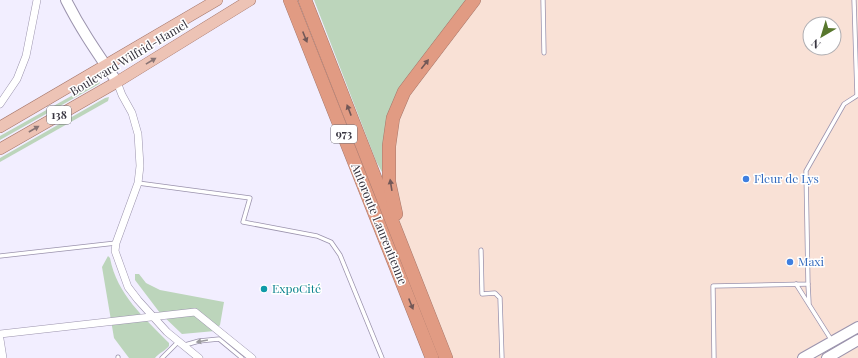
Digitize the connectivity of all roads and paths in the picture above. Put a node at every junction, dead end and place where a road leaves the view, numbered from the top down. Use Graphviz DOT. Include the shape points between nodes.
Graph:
graph roads {
  1 [pos="37,0"];
  2 [pos="66,0"];
  3 [pos="217,0"];
  4 [pos="250,0"];
  5 [pos="291,0"];
  6 [pos="305,0"];
  7 [pos="474,0"];
  8 [pos="543,0"];
  9 [pos="854,0"];
  10 [pos="544,53"];
  11 [pos="106,65"];
  12 [pos="117,82"];
  13 [pos="858,95"];
  14 [pos="0,104"];
  15 [pos="0,127"];
  16 [pos="0,148"];
  17 [pos="138,183"];
  18 [pos="116,243"];
  19 [pos="481,250"];
  20 [pos="404,251"];
  21 [pos="0,256"];
  22 [pos="796,284"];
  23 [pos="808,284"];
  24 [pos="809,303"];
  25 [pos="152,316"];
  26 [pos="858,327"];
  27 [pos="0,334"];
  28 [pos="0,339"];
  29 [pos="858,340"];
  30 [pos="832,341"];
  31 [pos="181,343"];
  32 [pos="3,358"];
  33 [pos="162,358"];
  34 [pos="199,358"];
  35 [pos="242,358"];
  36 [pos="252,358"];
  37 [pos="382,358"];
  38 [pos="432,358"];
  39 [pos="446,358"];
  40 [pos="502,358"];
  41 [pos="714,358"];
  42 [pos="803,358"];
  43 [pos="827,358"];
  1 -- 14 [label="street" via="26,56 17,79"];
  2 -- 11 [label="street" via="96,54"];
  3 -- 11 [label="main road, Boulevard Wilfrid-Hamel / 138"];
  12 -- 4 [label="main road, Boulevard Wilfrid-Hamel / 138, one-way"];
  5 -- 38 [label="highway, Autoroute Laurentienne / 973, one-way"];
  20 -- 6 [label="highway, Autoroute Laurentienne / 973, one-way"];
  20 -- 7 [label="highway, one-way" via="390,182 389,146 393,118 404,92"];
  8 -- 10 [label="lane"];
  9 -- 13 [label="lane"];
  11 -- 12 [label="street"];
  11 -- 15 [label="main road, Boulevard Wilfrid-Hamel / 138"];
  16 -- 12 [label="main road, Boulevard Wilfrid-Hamel / 138, one-way"];
  12 -- 17 [label="street" via="132,113 138,134"];
  13 -- 23 [label="lane" via="844,104 806,171"];
  17 -- 18 [label="street"];
  17 -- 37 [label="lane" via="250,198 243,222 317,236 331,242 340,255"];
  18 -- 21 [label="lane"];
  18 -- 25 [label="street" via="116,251 128,286"];
  19 -- 40 [label="lane" via="482,294 495,293 500,298"];
  20 -- 39 [label="highway, Autoroute Laurentienne / 973"];
  22 -- 23 [label="lane"];
  22 -- 24 [label="lane"];
  22 -- 41 [label="lane" via="713,286"];
  23 -- 24 [label="lane"];
  24 -- 30 [label="lane"];
  25 -- 27 [label="street"];
  25 -- 31 [label="street"];
  25 -- 36 [label="street" via="195,312"];
  26 -- 30 [label="street"];
  28 -- 32 [label="street"];
  29 -- 43 [label="street"];
  30 -- 42 [label="street"];
  31 -- 33 [label="lane"];
  31 -- 34 [label="street"];
  35 -- 31 [label="lane, one-way" via="219,339"];
}
